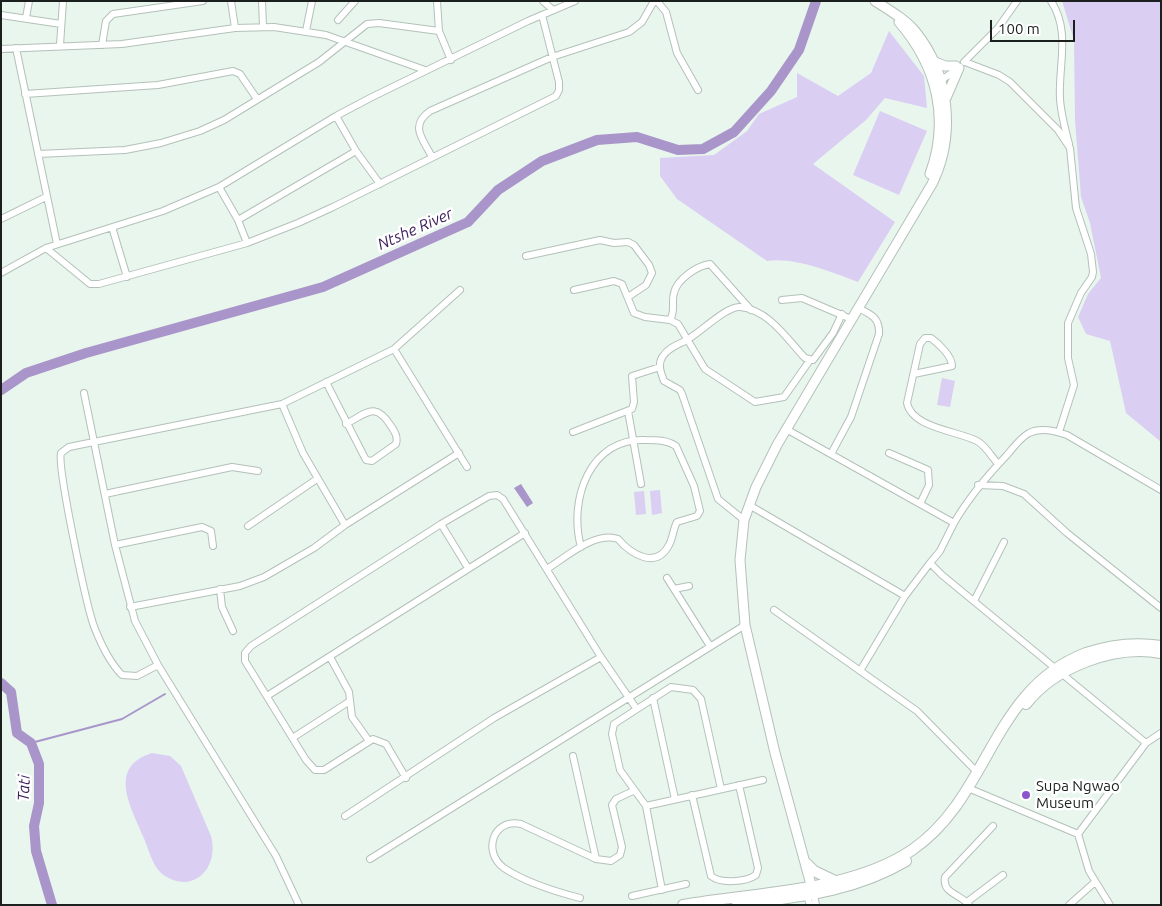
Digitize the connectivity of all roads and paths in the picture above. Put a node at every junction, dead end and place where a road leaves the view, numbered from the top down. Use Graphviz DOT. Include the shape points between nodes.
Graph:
graph roads {
  1 [pos="29,1"];
  2 [pos="62,1"];
  3 [pos="203,1"];
  4 [pos="232,1"];
  5 [pos="262,1"];
  6 [pos="312,1"];
  7 [pos="356,1"];
  8 [pos="437,1"];
  9 [pos="543,1"];
  10 [pos="575,1"];
  11 [pos="655,1"];
  12 [pos="876,1"];
  13 [pos="1017,1"];
  14 [pos="1051,1"];
  15 [pos="553,10"];
  16 [pos="891,12"];
  17 [pos="1,15"];
  18 [pos="542,15"];
  19 [pos="26,18"];
  20 [pos="338,20"];
  21 [pos="61,24"];
  22 [pos="263,26"];
  23 [pos="235,28"];
  24 [pos="306,31"];
  25 [pos="439,31"];
  26 [pos="345,41"];
  27 [pos="102,45"];
  28 [pos="60,46"];
  29 [pos="16,48"];
  30 [pos="1,49"];
  31 [pos="552,57"];
  32 [pos="451,60"];
  33 [pos="933,61"];
  34 [pos="961,65"];
  35 [pos="425,70"];
  36 [pos="937,80"];
  37 [pos="698,90"];
  38 [pos="25,94"];
  39 [pos="258,99"];
  40 [pos="946,100"];
  41 [pos="336,116"];
  42 [pos="1070,148"];
  43 [pos="356,151"];
  44 [pos="38,154"];
  45 [pos="432,157"];
  46 [pos="380,184"];
  47 [pos="219,187"];
  48 [pos="46,197"];
  49 [pos="919,205"];
  50 [pos="1,219"];
  51 [pos="238,220"];
  52 [pos="112,226"];
  53 [pos="246,243"];
  54 [pos="58,244"];
  55 [pos="46,248"];
  56 [pos="526,256"];
  57 [pos="1,273"];
  58 [pos="127,277"];
  59 [pos="460,290"];
  60 [pos="574,290"];
  61 [pos="628,297"];
  62 [pos="782,300"];
  63 [pos="858,308"];
  64 [pos="751,310"];
  65 [pos="842,314"];
  66 [pos="852,319"];
  67 [pos="670,320"];
  68 [pos="688,340"];
  69 [pos="394,349"];
  70 [pos="810,360"];
  71 [pos="660,367"];
  72 [pos="914,374"];
  73 [pos="326,382"];
  74 [pos="84,393"];
  75 [pos="282,404"];
  76 [pos="628,411"];
  77 [pos="346,424"];
  78 [pos="786,429"];
  79 [pos="574,432"];
  80 [pos="1058,432"];
  81 [pos="634,439"];
  82 [pos="94,442"];
  83 [pos="458,453"];
  84 [pos="889,453"];
  85 [pos="831,454"];
  86 [pos="998,464"];
  87 [pos="467,467"];
  88 [pos="258,471"];
  89 [pos="317,479"];
  90 [pos="640,484"];
  91 [pos="978,485"];
  92 [pos="1161,490"];
  93 [pos="105,494"];
  94 [pos="920,504"];
  95 [pos="749,505"];
  96 [pos="744,520"];
  97 [pos="954,523"];
  98 [pos="441,524"];
  99 [pos="344,525"];
  100 [pos="248,526"];
  101 [pos="525,533"];
  102 [pos="1004,542"];
  103 [pos="115,545"];
  104 [pos="213,546"];
  105 [pos="582,547"];
  106 [pos="930,563"];
  107 [pos="468,568"];
  108 [pos="547,569"];
  109 [pos="667,578"];
  110 [pos="689,586"];
  111 [pos="220,589"];
  112 [pos="674,589"];
  113 [pos="905,596"];
  114 [pos="974,600"];
  115 [pos="130,607"];
  116 [pos="1161,608"];
  117 [pos="774,610"];
  118 [pos="745,625"];
  119 [pos="233,631"];
  120 [pos="710,646"];
  121 [pos="1161,646"];
  122 [pos="1161,653"];
  123 [pos="330,657"];
  124 [pos="601,657"];
  125 [pos="158,665"];
  126 [pos="860,671"];
  127 [pos="1059,671"];
  128 [pos="267,696"];
  129 [pos="629,697"];
  130 [pos="653,698"];
  131 [pos="350,700"];
  132 [pos="636,708"];
  133 [pos="1161,733"];
  134 [pos="294,737"];
  135 [pos="369,741"];
  136 [pos="1146,743"];
  137 [pos="573,756"];
  138 [pos="977,772"];
  139 [pos="406,778"];
  140 [pos="763,780"];
  141 [pos="739,785"];
  142 [pos="720,789"];
  143 [pos="971,789"];
  144 [pos="634,790"];
  145 [pos="692,795"];
  146 [pos="676,798"];
  147 [pos="646,806"];
  148 [pos="345,816"];
  149 [pos="993,826"];
  150 [pos="1078,834"];
  151 [pos="803,854"];
  152 [pos="370,859"];
  153 [pos="596,859"];
  154 [pos="808,864"];
  155 [pos="1003,875"];
  156 [pos="833,880"];
  157 [pos="1095,882"];
  158 [pos="686,884"];
  159 [pos="662,890"];
  160 [pos="811,895"];
  161 [pos="632,896"];
  162 [pos="580,898"];
  163 [pos="968,903"];
  164 [pos="299,905"];
  165 [pos="683,905"];
  166 [pos="737,905"];
  167 [pos="1069,905"];
  168 [pos="1110,905"];
  1 -- 19 [label="street"];
  2 -- 21 [label="street"];
  3 -- 27 [label="street" via="112,14 106,21"];
  4 -- 23 [label="street"];
  5 -- 22 [label="street"];
  6 -- 24 [label="street"];
  7 -- 20 [label="street"];
  8 -- 25 [label="street"];
  9 -- 15 [label="street"];
  10 -- 15 [label="street"];
  11 -- 31 [label="street" via="642,22 629,32"];
  11 -- 37 [label="street" via="666,12 677,53"];
  12 -- 16 [label="street"];
  13 -- 34 [label="street" via="998,28"];
  14 -- 42 [label="street" via="1062,29 1060,100"];
  15 -- 18 [label="street"];
  16 -- 33 [label="street" via="916,31"];
  16 -- 36 [label="street" via="916,43"];
  17 -- 19 [label="street"];
  18 -- 31 [label="street"];
  18 -- 32 [label="street"];
  19 -- 21 [label="street"];
  21 -- 28 [label="street"];
  22 -- 23 [label="street"];
  22 -- 24 [label="street"];
  23 -- 27 [label="street" via="139,43"];
  24 -- 26 [label="street"];
  25 -- 26 [label="street" via="373,24 362,26"];
  25 -- 32 [label="street"];
  26 -- 35 [label="street"];
  26 -- 39 [label="street" via="319,62"];
  27 -- 28 [label="street"];
  28 -- 29 [label="street"];
  29 -- 30 [label="street"];
  29 -- 38 [label="street"];
  31 -- 45 [label="street" via="559,86 556,96"];
  31 -- 45 [label="street" via="495,80 425,115 418,124"];
  32 -- 35 [label="street"];
  33 -- 34 [label="street" via="945,66"];
  33 -- 36 [label="street"];
  34 -- 36 [label="street"];
  34 -- 40 [label="street" via="950,84"];
  34 -- 42 [label="street" via="999,75 1010,82 1058,130"];
  35 -- 41 [label="street"];
  36 -- 40 [label="street"];
  36 -- 49 [label="street" via="939,143"];
  38 -- 39 [label="street" via="158,85 234,72 240,74"];
  38 -- 44 [label="street"];
  39 -- 44 [label="street" via="200,131 161,143 125,150"];
  40 -- 49 [label="street" via="944,152 937,173"];
  41 -- 43 [label="street"];
  41 -- 47 [label="street"];
  42 -- 80 [label="street" via="1074,201 1091,254 1093,272 1068,323 1068,358 1074,385"];
  43 -- 46 [label="street"];
  43 -- 51 [label="street"];
  44 -- 48 [label="street"];
  45 -- 46 [label="street"];
  46 -- 53 [label="street" via="333,208"];
  47 -- 51 [label="street"];
  47 -- 52 [label="street" via="182,204"];
  48 -- 50 [label="street"];
  48 -- 54 [label="street"];
  49 -- 63 [label="street"];
  51 -- 53 [label="street"];
  52 -- 54 [label="street"];
  52 -- 58 [label="street"];
  53 -- 58 [label="street"];
  54 -- 55 [label="street"];
  55 -- 57 [label="street"];
  55 -- 58 [label="street" via="90,284"];
  56 -- 61 [label="street" via="600,240 628,242 634,245 652,274 646,285"];
  59 -- 69 [label="street"];
  60 -- 61 [label="street" via="618,282"];
  61 -- 67 [label="street" via="634,313"];
  62 -- 65 [label="street" via="802,298"];
  63 -- 66 [label="street"];
  63 -- 85 [label="street" via="875,316 880,326 879,334 851,417"];
  64 -- 67 [label="street" via="710,264 699,267 680,282 674,294"];
  64 -- 68 [label="street" via="734,307"];
  64 -- 70 [label="street" via="765,316 804,358"];
  65 -- 66 [label="street"];
  65 -- 70 [label="street" via="816,358"];
  66 -- 78 [label="street"];
  67 -- 68 [label="street" via="678,324"];
  68 -- 70 [label="street" via="705,369 755,402 784,397"];
  68 -- 71 [label="street" via="668,350 661,359"];
  69 -- 73 [label="street"];
  69 -- 83 [label="street"];
  71 -- 76 [label="street" via="632,376 634,406"];
  71 -- 96 [label="street" via="664,381 682,394 718,499"];
  72 -- 72 [label="street" via="921,341 925,338 931,338 952,362 952,366"];
  72 -- 86 [label="street" via="908,403 912,414 920,421 979,441"];
  73 -- 75 [label="street"];
  73 -- 77 [label="street"];
  74 -- 82 [label="street"];
  75 -- 82 [label="street"];
  75 -- 89 [label="street"];
  76 -- 79 [label="street"];
  76 -- 81 [label="street"];
  77 -- 77 [label="street" via="378,410 395,431 396,444 372,461 366,460"];
  78 -- 85 [label="street"];
  78 -- 95 [label="street"];
  80 -- 86 [label="street" via="1038,430 1028,433"];
  80 -- 92 [label="street"];
  81 -- 90 [label="street"];
  81 -- 105 [label="street" via="610,448 589,471 578,502 577,522"];
  81 -- 105 [label="street" via="665,441 676,446 694,486 700,512 677,522 669,545 652,558 638,557 618,539 611,537"];
  82 -- 93 [label="street"];
  82 -- 125 [label="street" via="66,448 60,457 88,606 95,628 122,675 137,676"];
  83 -- 87 [label="street"];
  83 -- 99 [label="street"];
  84 -- 94 [label="street" via="928,470 929,485"];
  85 -- 94 [label="street"];
  86 -- 91 [label="street"];
  88 -- 93 [label="street" via="232,467"];
  89 -- 99 [label="street"];
  89 -- 100 [label="street"];
  91 -- 97 [label="street"];
  91 -- 116 [label="street" via="1003,486 1024,494"];
  93 -- 103 [label="street"];
  94 -- 97 [label="street"];
  95 -- 96 [label="street"];
  95 -- 113 [label="street"];
  96 -- 118 [label="street" via="740,560"];
  97 -- 106 [label="street"];
  98 -- 101 [label="street" via="496,495"];
  98 -- 107 [label="street"];
  98 -- 128 [label="street" via="251,646 245,653 245,661"];
  99 -- 111 [label="street" via="314,548 264,577"];
  101 -- 107 [label="street"];
  101 -- 108 [label="street"];
  102 -- 114 [label="street"];
  103 -- 104 [label="street" via="202,527 211,531"];
  103 -- 115 [label="street"];
  105 -- 108 [label="street"];
  106 -- 113 [label="street"];
  106 -- 114 [label="street"];
  107 -- 123 [label="street"];
  108 -- 124 [label="street"];
  109 -- 112 [label="street"];
  110 -- 112 [label="street"];
  111 -- 115 [label="street"];
  111 -- 119 [label="street" via="222,607"];
  112 -- 120 [label="street"];
  113 -- 126 [label="street"];
  114 -- 127 [label="street"];
  115 -- 125 [label="street"];
  117 -- 126 [label="street"];
  118 -- 120 [label="street"];
  118 -- 151 [label="street"];
  120 -- 129 [label="street"];
  121 -- 127 [label="main road" via="1114,646 1074,658"];
  122 -- 127 [label="main road" via="1143,650 1115,654"];
  123 -- 128 [label="street"];
  123 -- 131 [label="street" via="348,688"];
  124 -- 129 [label="street"];
  124 -- 139 [label="street" via="494,718"];
  125 -- 164 [label="street" via="276,856"];
  126 -- 138 [label="street" via="916,711"];
  127 -- 136 [label="street"];
  127 -- 138 [label="main road" via="1030,689 1014,708"];
  127 -- 143 [label="main road" via="1020,713"];
  128 -- 134 [label="street"];
  129 -- 132 [label="street"];
  129 -- 152 [label="street"];
  130 -- 132 [label="street"];
  130 -- 142 [label="street" via="671,687 693,690 699,695"];
  130 -- 146 [label="street"];
  131 -- 134 [label="street"];
  131 -- 135 [label="street" via="352,718"];
  132 -- 144 [label="street" via="617,720 612,734 620,770"];
  133 -- 136 [label="street"];
  134 -- 135 [label="street" via="311,767 319,771"];
  135 -- 139 [label="street" via="378,739 386,744"];
  136 -- 150 [label="street"];
  137 -- 153 [label="street"];
  138 -- 143 [label="main road"];
  139 -- 148 [label="street"];
  140 -- 141 [label="street"];
  141 -- 142 [label="street"];
  141 -- 145 [label="street" via="758,868 756,875 750,878 722,881 711,876"];
  142 -- 145 [label="street"];
  143 -- 150 [label="street"];
  143 -- 156 [label="main road" via="942,823 912,850 875,869"];
  143 -- 160 [label="main road" via="945,830 914,856 874,878"];
  144 -- 147 [label="street"];
  144 -- 153 [label="street" via="616,799 612,805 622,847 620,855 611,862"];
  145 -- 146 [label="street"];
  146 -- 147 [label="street"];
  147 -- 159 [label="street"];
  149 -- 163 [label="street" via="945,877 949,891"];
  150 -- 157 [label="street"];
  151 -- 154 [label="street"];
  151 -- 160 [label="street"];
  153 -- 162 [label="street" via="514,822 504,825 492,840 493,855 504,868"];
  154 -- 156 [label="main road" via="814,872"];
  154 -- 160 [label="street"];
  155 -- 163 [label="street"];
  156 -- 160 [label="main road"];
  157 -- 167 [label="street"];
  157 -- 168 [label="street"];
  158 -- 159 [label="street"];
  159 -- 161 [label="street"];
  160 -- 165 [label="main road"];
  160 -- 166 [label="main road"];
}
